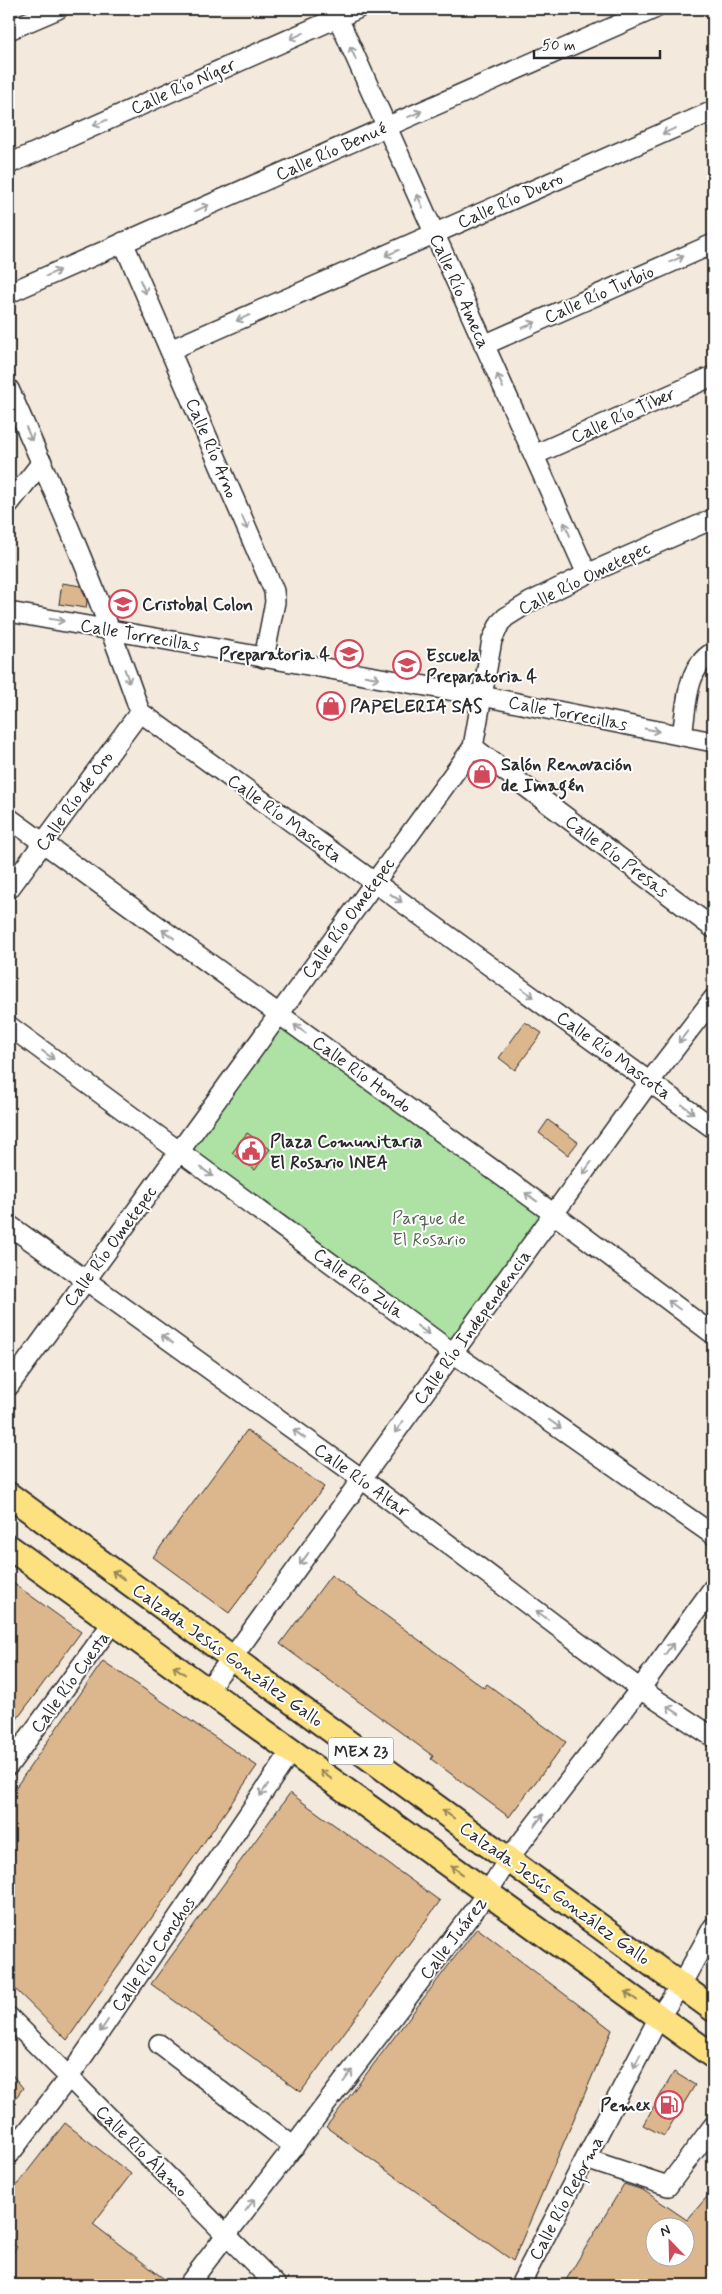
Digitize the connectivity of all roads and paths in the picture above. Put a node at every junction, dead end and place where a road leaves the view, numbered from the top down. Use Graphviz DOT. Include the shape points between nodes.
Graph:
graph roads {
  1 [pos="58,9"];
  2 [pos="357,9"];
  3 [pos="654,9"];
  4 [pos="335,13"];
  5 [pos="9,30"];
  6 [pos="713,111"];
  7 [pos="386,126"];
  8 [pos="9,164"];
  9 [pos="434,234"];
  10 [pos="123,242"];
  11 [pos="713,244"];
  12 [pos="9,293"];
  13 [pos="484,345"];
  14 [pos="170,350"];
  15 [pos="713,376"];
  16 [pos="9,390"];
  17 [pos="534,455"];
  18 [pos="42,462"];
  19 [pos="9,504"];
  20 [pos="713,519"];
  21 [pos="587,574"];
  22 [pos="9,612"];
  23 [pos="111,630"];
  24 [pos="713,652"];
  25 [pos="264,658"];
  26 [pos="482,696"];
  27 [pos="140,712"];
  28 [pos="682,736"];
  29 [pos="713,742"];
  30 [pos="473,747"];
  31 [pos="9,818"];
  32 [pos="43,843"];
  33 [pos="374,882"];
  34 [pos="9,889"];
  35 [pos="713,928"];
  36 [pos="713,999"];
  37 [pos="279,1014"];
  38 [pos="9,1026"];
  39 [pos="650,1081"];
  40 [pos="713,1128"];
  41 [pos="179,1151"];
  42 [pos="554,1214"];
  43 [pos="9,1225"];
  44 [pos="86,1280"];
  45 [pos="713,1334"];
  46 [pos="454,1353"];
  47 [pos="9,1386"];
  48 [pos="362,1479"];
  49 [pos="9,1495"];
  50 [pos="713,1535"];
  51 [pos="9,1547"];
  52 [pos="713,1588"];
  53 [pos="113,1622"];
  54 [pos="232,1658"];
  55 [pos="640,1689"];
  56 [pos="207,1690"];
  57 [pos="713,1737"];
  58 [pos="292,1750"];
  59 [pos="9,1766"];
  60 [pos="509,1858"];
  61 [pos="488,1892"];
  62 [pos="713,1927"];
  63 [pos="680,1985"];
  64 [pos="713,2009"];
  65 [pos="9,2017"];
  66 [pos="660,2017"];
  67 [pos="159,2044"];
  68 [pos="713,2056"];
  69 [pos="69,2077"];
  70 [pos="713,2126"];
  71 [pos="294,2147"];
  72 [pos="9,2155"];
  73 [pos="586,2159"];
  74 [pos="226,2235"];
  75 [pos="188,2285"];
  76 [pos="276,2285"];
  77 [pos="520,2285"];
  1 -- 5 [label="street"];
  2 -- 4 [label="street, Calle Río Níger"];
  7 -- 3 [label="street, Calle Río Benué, one-way"];
  7 -- 4 [label="street, Calle Río Ameca, one-way"];
  4 -- 8 [label="street, Calle Río Níger, one-way"];
  6 -- 9 [label="street, Calle Río Duero, one-way"];
  9 -- 7 [label="street, Calle Río Ameca, one-way"];
  10 -- 7 [label="street, Calle Río Benué, one-way"];
  9 -- 13 [label="street, Calle Río Ameca"];
  9 -- 14 [label="street, Calle Río Duero, one-way"];
  12 -- 10 [label="street, Calle Río Benué, one-way"];
  10 -- 14 [label="street, Calle Río Arno, one-way"];
  13 -- 11 [label="street, Calle Río Turbio, one-way"];
  17 -- 13 [label="street, Calle Río Ameca, one-way"];
  14 -- 25 [label="street, Calle Río Arno, one-way" via="274,591 275,602"];
  15 -- 17 [label="street, Calle Río Tíber"];
  16 -- 18 [label="street, one-way"];
  21 -- 17 [label="street, Calle Río Ameca, one-way"];
  18 -- 19 [label="street"];
  18 -- 23 [label="street"];
  20 -- 21 [label="street, Calle Río Ometepec"];
  21 -- 26 [label="street, Calle Río Ometepec" via="530,602 500,623 492,640"];
  22 -- 23 [label="street, Calle Torrecillas, one-way"];
  23 -- 25 [label="street, Calle Torrecillas"];
  23 -- 27 [label="street, one-way"];
  24 -- 28 [label="street" via="698,664 692,676"];
  25 -- 26 [label="street, Calle Torrecillas, one-way"];
  26 -- 28 [label="street, Calle Torrecillas, one-way"];
  26 -- 30 [label="street, Calle Río Ometepec"];
  27 -- 32 [label="street, Calle Río de Oro"];
  27 -- 33 [label="street, Calle Río Mascota"];
  28 -- 29 [label="street, Calle Torrecillas"];
  30 -- 33 [label="street, Calle Río Ometepec"];
  30 -- 35 [label="street, Calle Río Presas"];
  31 -- 32 [label="street, Calle Río Hondo"];
  32 -- 34 [label="street, Calle Río de Oro"];
  37 -- 32 [label="street, Calle Río Hondo, one-way"];
  33 -- 37 [label="street, Calle Río Ometepec"];
  33 -- 39 [label="street, Calle Río Mascota, one-way"];
  36 -- 39 [label="street, Calle Río Independencia, one-way"];
  37 -- 41 [label="street, Calle Río Ometepec"];
  42 -- 37 [label="street, Calle Río Hondo, one-way"];
  38 -- 41 [label="street, Calle Río Zula, one-way"];
  39 -- 40 [label="street, Calle Río Mascota, one-way"];
  39 -- 42 [label="street, Calle Río Independencia, one-way"];
  41 -- 44 [label="street, Calle Río Ometepec"];
  41 -- 46 [label="street, Calle Río Zula, one-way"];
  45 -- 42 [label="street, Calle Río Hondo, one-way"];
  42 -- 46 [label="street, Calle Río Independencia"];
  43 -- 44 [label="street, Calle Río Altar"];
  44 -- 47 [label="street, Calle Río Ometepec"];
  48 -- 44 [label="street, Calle Río Altar, one-way"];
  46 -- 48 [label="street, Calle Río Independencia, one-way"];
  46 -- 50 [label="street, Calle Río Zula, one-way"];
  48 -- 54 [label="street, Calle Río Independencia, one-way"];
  55 -- 48 [label="street, Calle Río Altar, one-way"];
  54 -- 49 [label="main road, Calzada Jesús González Gallo / MEX 23, one-way"];
  51 -- 53 [label="main road, MEX 23"];
  55 -- 52 [label="street, Calle Juárez, one-way"];
  56 -- 53 [label="main road, MEX 23, one-way"];
  53 -- 59 [label="street, Calle Río Cuesta"];
  54 -- 56 [label="street, Calle Río Independencia"];
  60 -- 54 [label="main road, Calzada Jesús González Gallo / MEX 23, one-way"];
  57 -- 55 [label="street, Calle Río Altar, one-way"];
  60 -- 55 [label="street, Calle Juárez, one-way"];
  56 -- 58 [label="main road, MEX 23"];
  61 -- 58 [label="main road, MEX 23, one-way"];
  58 -- 69 [label="street, Calle Río Conchos, one-way"];
  60 -- 61 [label="street, Calle Juárez"];
  60 -- 63 [label="main road, Calzada Jesús González Gallo / MEX 23"];
  66 -- 61 [label="main road, MEX 23, one-way"];
  71 -- 61 [label="street, Calle Juárez, one-way"];
  62 -- 63 [label="street, Calle Río Reforma"];
  63 -- 64 [label="main road, Calzada Jesús González Gallo / MEX 23"];
  63 -- 66 [label="street, Calle Río Reforma"];
  65 -- 69 [label="street, Calle Río Álamo"];
  66 -- 68 [label="main road, MEX 23"];
  66 -- 73 [label="street, Calle Río Reforma, one-way"];
  67 -- 71 [label="street"];
  69 -- 72 [label="street, Calle Río Conchos"];
  69 -- 74 [label="street, Calle Río Álamo"];
  70 -- 73 [label="street" via="668,2186"];
  74 -- 71 [label="street, Calle Juárez, one-way"];
  73 -- 77 [label="street, Calle Río Reforma"];
  74 -- 75 [label="street, Calle Juárez"];
  74 -- 76 [label="street, Calle Río Álamo"];
}
